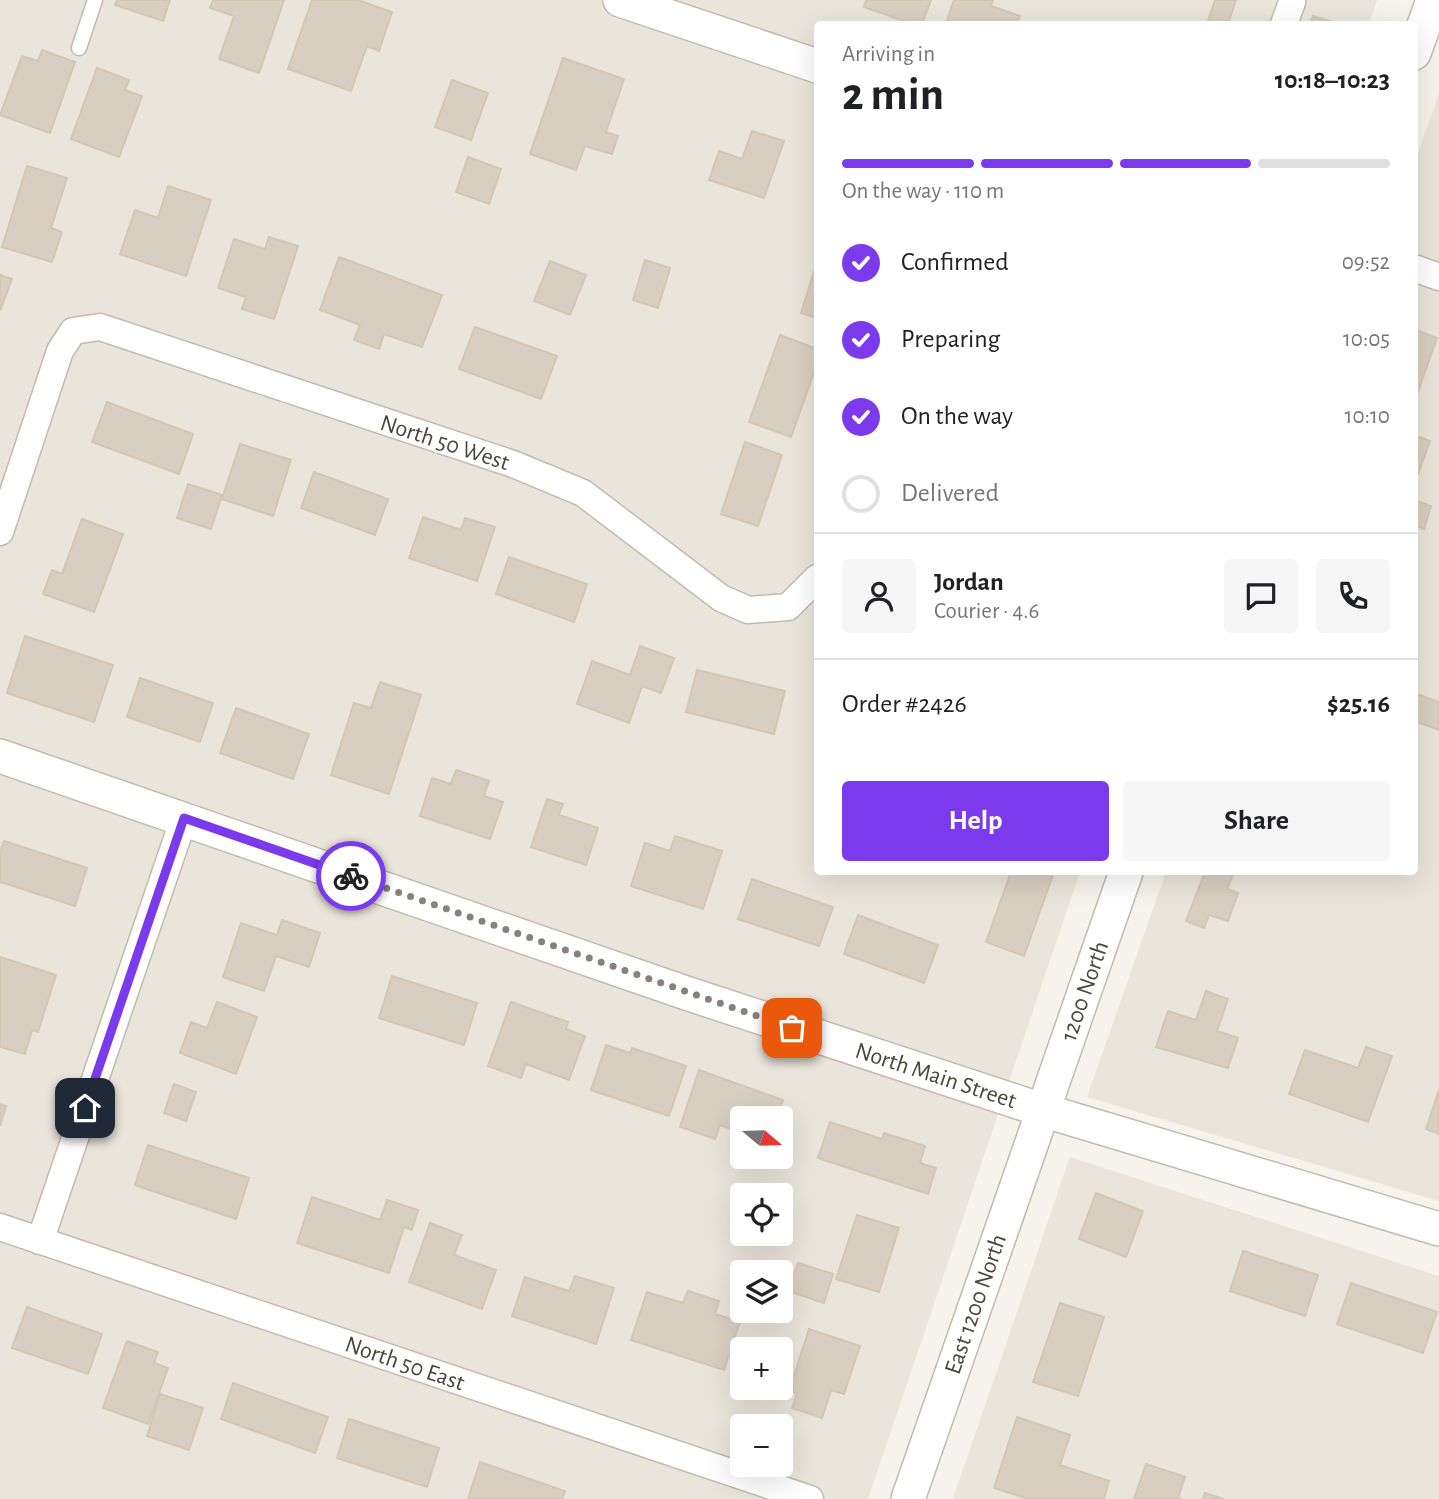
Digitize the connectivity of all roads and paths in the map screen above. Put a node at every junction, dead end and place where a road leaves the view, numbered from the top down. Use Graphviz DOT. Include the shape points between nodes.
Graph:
graph roads {
  1 [pos="95,0"];
  2 [pos="620,0"];
  3 [pos="1433,0"];
  4 [pos="1418,41"];
  5 [pos="79,48"];
  6 [pos="814,65"];
  7 [pos="1418,269"];
  8 [pos="1439,277"];
  9 [pos="0,531"];
  10 [pos="814,581"];
  11 [pos="0,756"];
  12 [pos="184,818"];
  13 [pos="1125,875"];
  14 [pos="1042,1110"];
  15 [pos="0,1227"];
  16 [pos="1439,1229"];
  17 [pos="40,1241"];
  18 [pos="810,1499"];
  19 [pos="908,1499"];
  1 -- 5 [label="lane"];
  2 -- 6 [label="street"];
  3 -- 4 [label="street"];
  7 -- 8 [label="street"];
  9 -- 10 [label="street, North 50 West" via="60,351 73,331 100,327 513,464 583,493 721,598 748,610 788,607"];
  11 -- 12 [label="street, North Main Street"];
  12 -- 14 [label="street, North Main Street" via="686,993"];
  12 -- 17 [label="street"];
  13 -- 14 [label="street, 1200 North"];
  14 -- 16 [label="street, North Main Street"];
  14 -- 19 [label="street, East 1200 North"];
  15 -- 17 [label="street, North 50 East"];
  17 -- 18 [label="street, North 50 East"];
}
